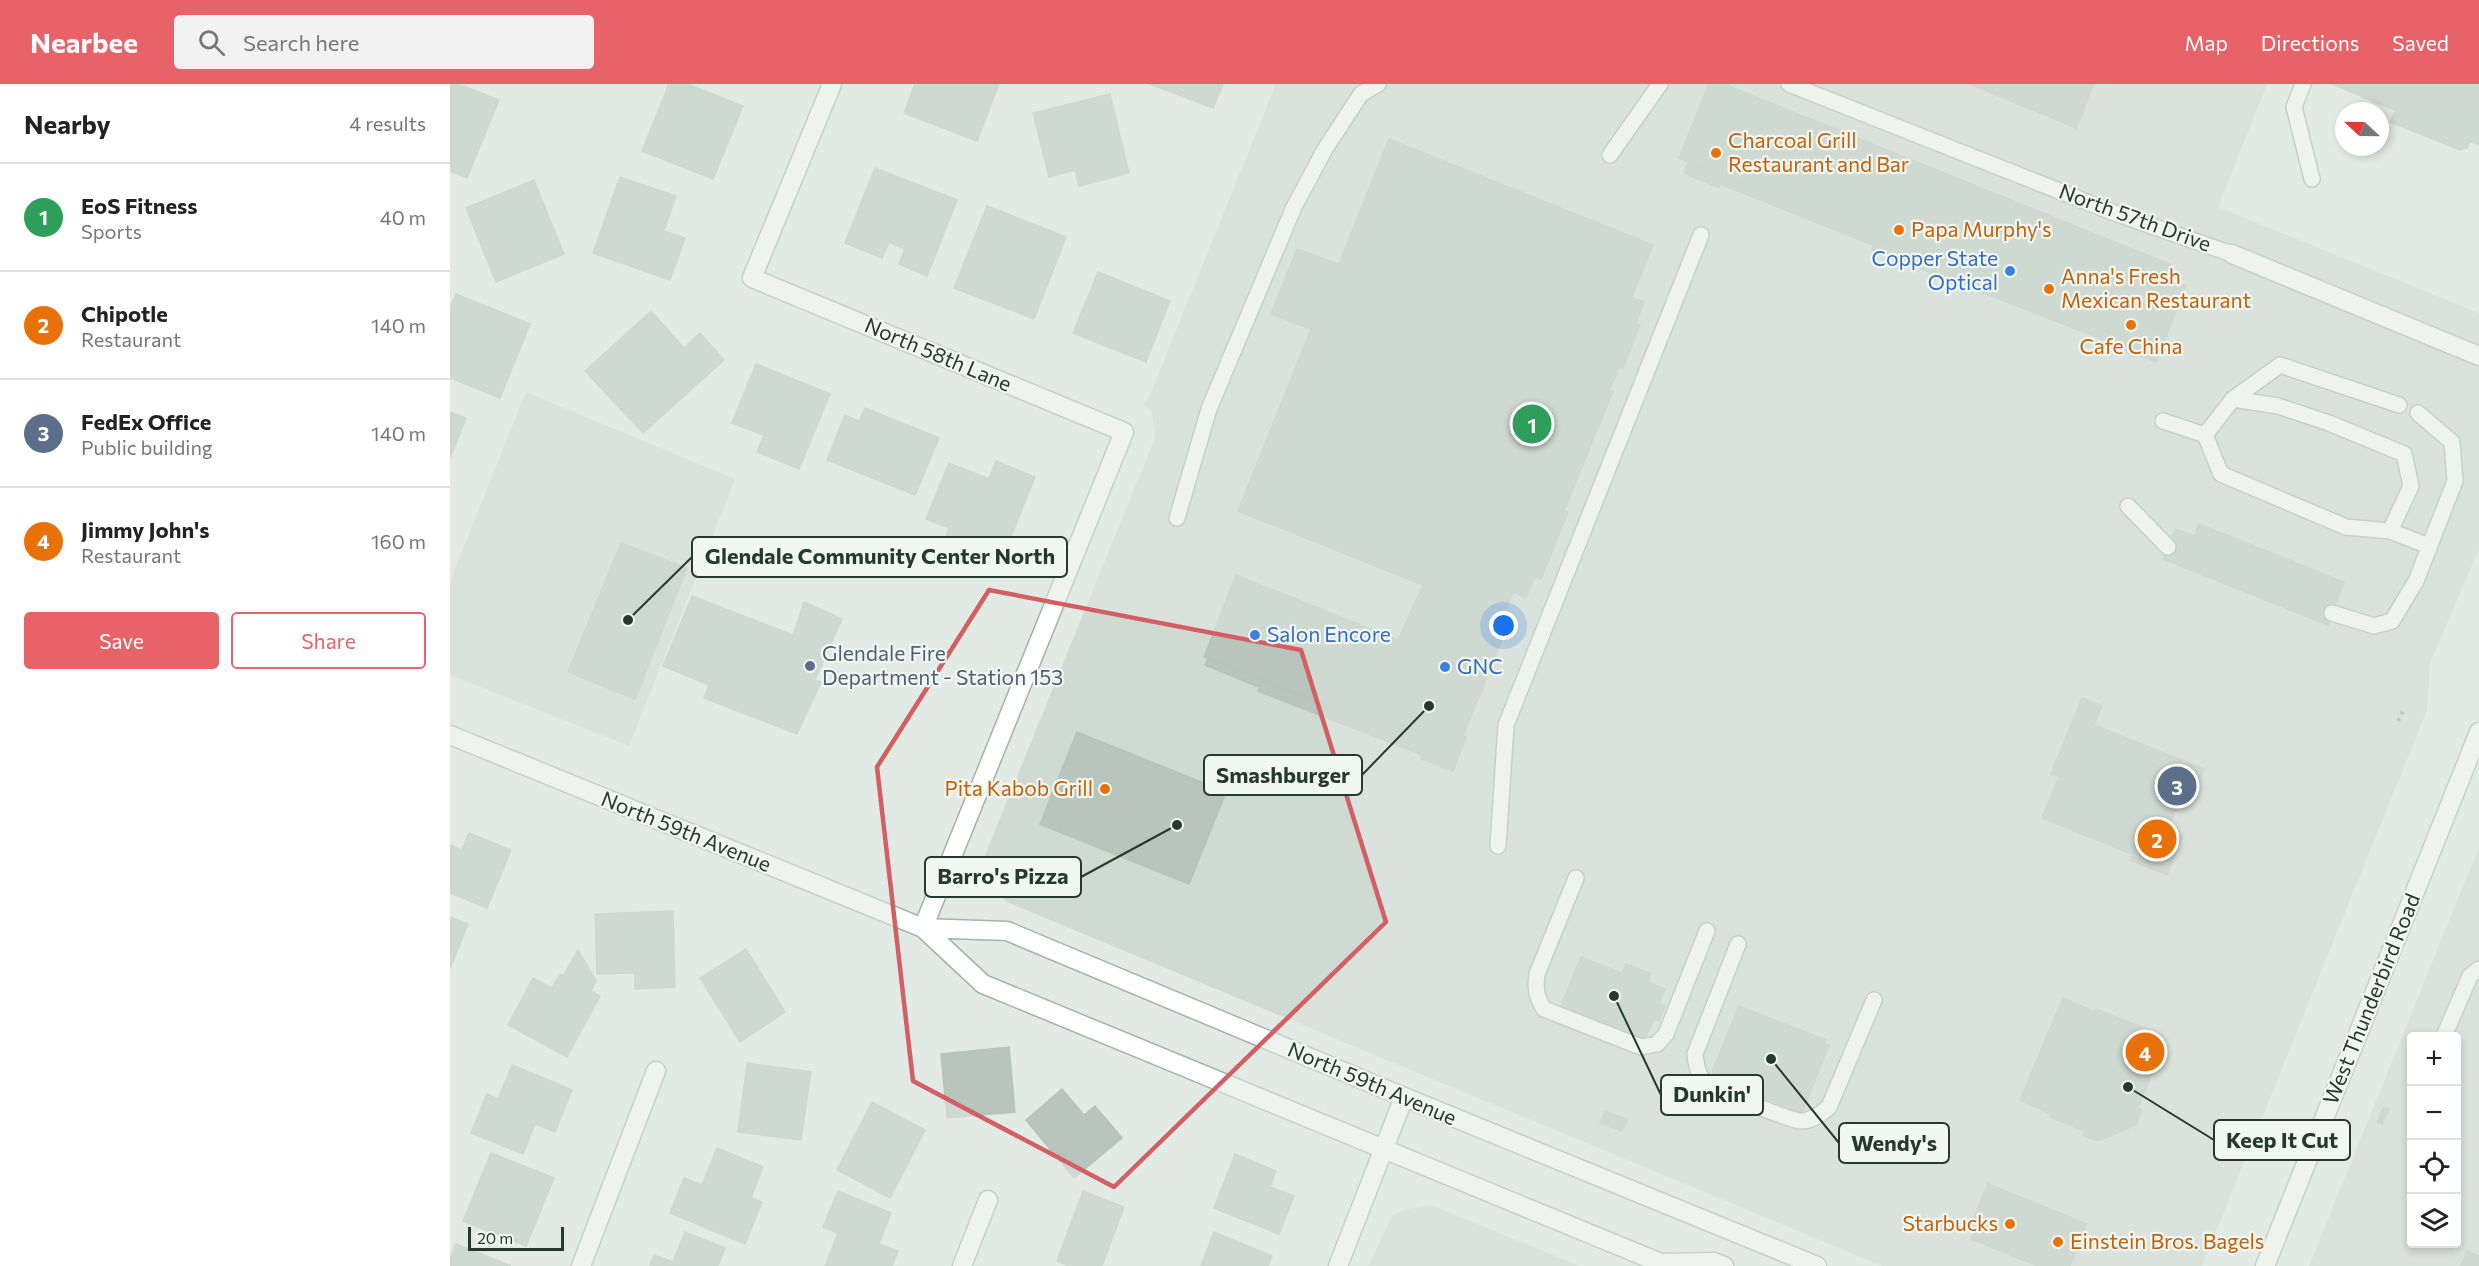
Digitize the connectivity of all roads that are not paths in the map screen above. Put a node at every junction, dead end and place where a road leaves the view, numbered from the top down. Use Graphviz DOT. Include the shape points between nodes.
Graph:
graph roads {
  1 [pos="832,84"];
  2 [pos="1378,84"];
  3 [pos="1660,84"];
  4 [pos="1789,84"];
  5 [pos="2303,84"];
  6 [pos="1611,155"];
  7 [pos="2312,179"];
  8 [pos="1701,235"];
  9 [pos="2232,254"];
  10 [pos="2479,356"];
  11 [pos="2233,399"];
  12 [pos="2399,405"];
  13 [pos="2418,412"];
  14 [pos="2163,421"];
  15 [pos="2205,435"];
  16 [pos="2128,506"];
  17 [pos="1177,518"];
  18 [pos="2390,531"];
  19 [pos="2429,546"];
  20 [pos="2168,547"];
  21 [pos="2332,613"];
  22 [pos="2479,732"];
  23 [pos="450,735"];
  24 [pos="1498,846"];
  25 [pos="1576,878"];
  26 [pos="923,927"];
  27 [pos="1707,931"];
  28 [pos="1738,944"];
  29 [pos="2479,969"];
  30 [pos="1874,1000"];
  31 [pos="2446,1032"];
  32 [pos="656,1071"];
  33 [pos="1404,1097"];
  34 [pos="1384,1149"];
  35 [pos="988,1200"];
  36 [pos="1665,1265"];
  37 [pos="582,1266"];
  38 [pos="962,1266"];
  39 [pos="1338,1266"];
  40 [pos="1724,1266"];
  41 [pos="1816,1266"];
  42 [pos="2265,1266"];
  1 -- 26 [label="main road, North 58th Lane" via="753,278 1124,432"];
  2 -- 17 [label="lane" via="1361,94 1294,207 1209,409"];
  3 -- 6 [label="lane"];
  4 -- 9 [label="lane, North 57th Drive" via="2112,212"];
  5 -- 7 [label="lane" via="2294,107"];
  8 -- 24 [label="lane" via="1506,725"];
  9 -- 10 [label="main road, North 57th Drive"];
  11 -- 12 [label="lane" via="2280,365"];
  11 -- 15 [label="lane"];
  11 -- 18 [label="lane" via="2278,406 2404,454 2411,486"];
  13 -- 19 [label="lane" via="2452,442 2455,481"];
  14 -- 15 [label="lane"];
  15 -- 18 [label="lane" via="2221,474 2346,527"];
  16 -- 20 [label="lane"];
  18 -- 19 [label="lane"];
  19 -- 21 [label="lane" via="2416,581 2392,621 2374,626"];
  22 -- 42 [label="main road, West Thunderbird Road"];
  23 -- 26 [label="main road, North 59th Avenue"];
  25 -- 27 [label="lane" via="1537,974 1535,987 1544,1009 1641,1047 1657,1044 1666,1034"];
  26 -- 33 [label="main road, North 59th Avenue" via="1007,931"];
  26 -- 34 [label="main road, North 59th Avenue" via="983,984"];
  28 -- 30 [label="lane" via="1695,1054 1705,1083 1729,1095 1800,1122 1815,1118 1829,1107"];
  29 -- 31 [label="lane" via="2470,976"];
  32 -- 37 [label="main road"];
  33 -- 34 [label="main road"];
  33 -- 41 [label="main road, North 59th Avenue"];
  34 -- 36 [label="main road, North 59th Avenue"];
  34 -- 39 [label="main road"];
  35 -- 38 [label="main road"];
  36 -- 40 [label="main road" via="1714,1262"];
}
